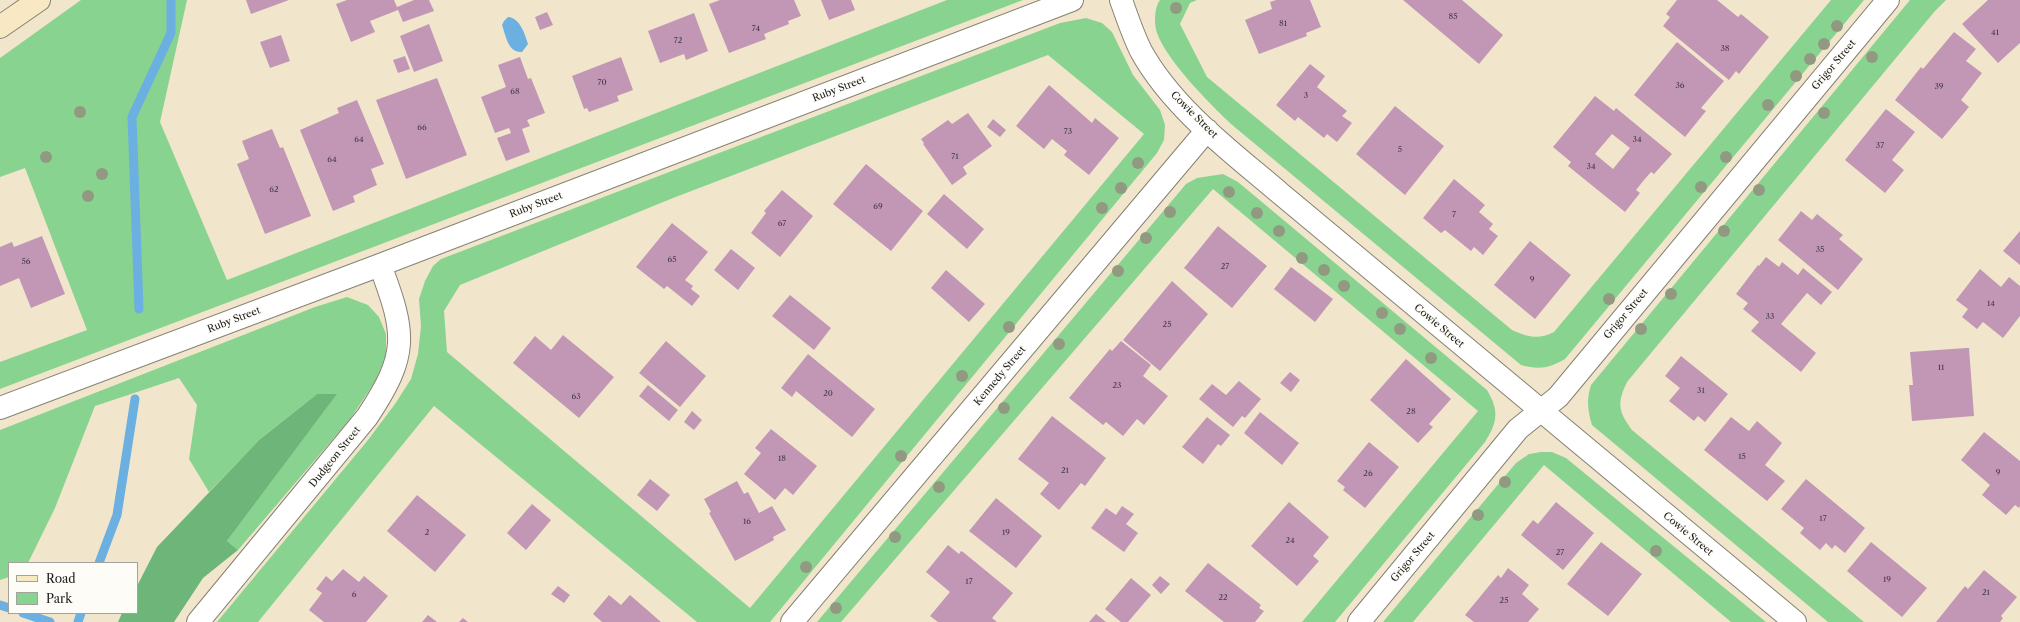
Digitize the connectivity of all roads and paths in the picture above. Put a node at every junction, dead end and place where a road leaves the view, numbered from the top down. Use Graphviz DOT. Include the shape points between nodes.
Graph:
graph roads {
  1 [pos="39,0"];
  2 [pos="1072,0"];
  3 [pos="1121,0"];
  4 [pos="1888,0"];
  5 [pos="0,27"];
  6 [pos="1207,130"];
  7 [pos="380,265"];
  8 [pos="0,408"];
  9 [pos="1541,411"];
  10 [pos="198,622"];
  11 [pos="792,622"];
  12 [pos="1359,622"];
  13 [pos="1795,622"];
  1 -- 5 [label="main road"];
  2 -- 7 [label="street, Ruby Street"];
  3 -- 6 [label="street, Cowie Street" via="1145,56 1168,90"];
  4 -- 9 [label="street, Grigor Street" via="1558,397"];
  6 -- 9 [label="street, Cowie Street"];
  6 -- 11 [label="street, Kennedy Street"];
  7 -- 8 [label="street, Ruby Street"];
  7 -- 10 [label="street, Dudgeon Street" via="393,300 399,324 400,343 394,369 384,392 362,423"];
  9 -- 12 [label="street, Grigor Street" via="1518,429"];
  9 -- 13 [label="street, Cowie Street"];
}
